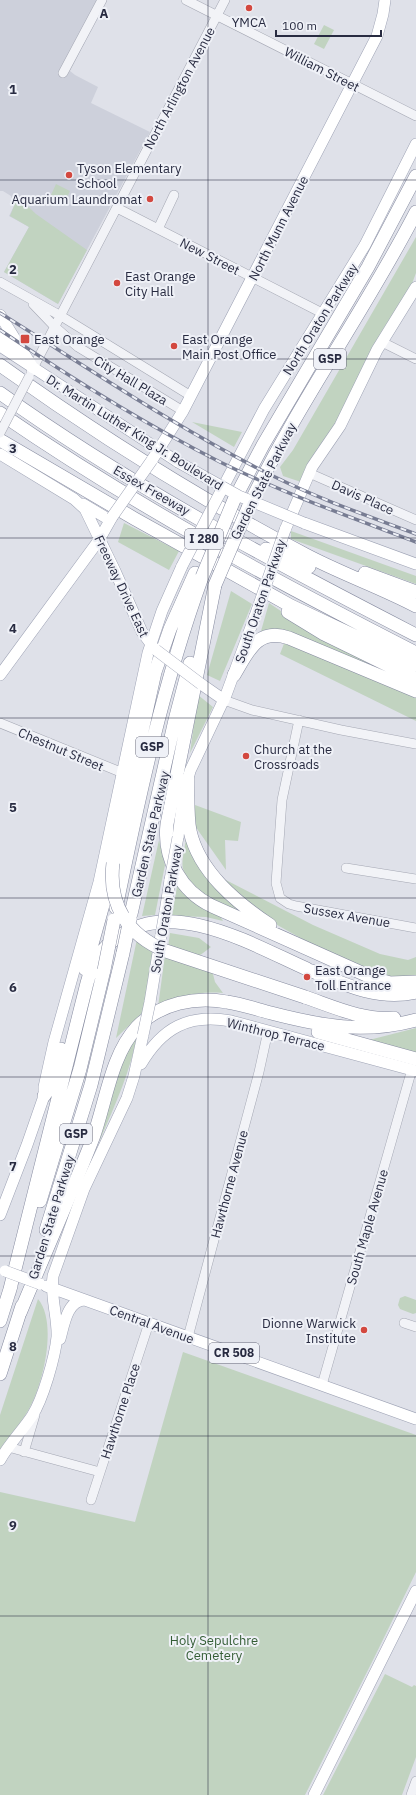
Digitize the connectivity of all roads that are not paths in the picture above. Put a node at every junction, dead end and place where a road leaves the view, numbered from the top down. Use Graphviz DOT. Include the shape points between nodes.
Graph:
graph roads {
  1 [pos="102,0"];
  2 [pos="186,0"];
  3 [pos="225,0"];
  4 [pos="385,0"];
  5 [pos="217,16"];
  6 [pos="63,73"];
  7 [pos="352,84"];
  8 [pos="416,116"];
  9 [pos="416,144"];
  10 [pos="416,176"];
  11 [pos="174,195"];
  12 [pos="117,208"];
  13 [pos="416,212"];
  14 [pos="158,229"];
  15 [pos="253,278"];
  16 [pos="0,282"];
  17 [pos="416,287"];
  18 [pos="28,298"];
  19 [pos="324,314"];
  20 [pos="0,315"];
  21 [pos="61,316"];
  22 [pos="54,327"];
  23 [pos="0,334"];
  24 [pos="382,342"];
  25 [pos="0,346"];
  26 [pos="13,355"];
  27 [pos="416,359"];
  28 [pos="0,365"];
  29 [pos="31,373"];
  30 [pos="0,393"];
  31 [pos="191,396"];
  32 [pos="183,412"];
  33 [pos="0,413"];
  34 [pos="0,432"];
  35 [pos="0,440"];
  36 [pos="159,450"];
  37 [pos="0,454"];
  38 [pos="309,474"];
  39 [pos="74,499"];
  40 [pos="111,519"];
  41 [pos="135,519"];
  42 [pos="416,520"];
  43 [pos="270,535"];
  44 [pos="99,540"];
  45 [pos="247,545"];
  46 [pos="416,564"];
  47 [pos="198,575"];
  48 [pos="236,575"];
  49 [pos="215,585"];
  50 [pos="416,592"];
  51 [pos="416,606"];
  52 [pos="416,613"];
  53 [pos="416,635"];
  54 [pos="153,647"];
  55 [pos="416,653"];
  56 [pos="416,665"];
  57 [pos="0,675"];
  58 [pos="234,675"];
  59 [pos="416,680"];
  60 [pos="416,691"];
  61 [pos="224,700"];
  62 [pos="299,720"];
  63 [pos="0,723"];
  64 [pos="416,744"];
  65 [pos="123,773"];
  66 [pos="188,779"];
  67 [pos="113,863"];
  68 [pos="346,868"];
  69 [pos="416,879"];
  70 [pos="416,928"];
  71 [pos="324,956"];
  72 [pos="416,982"];
  73 [pos="416,992"];
  74 [pos="416,1014"];
  75 [pos="290,1018"];
  76 [pos="416,1020"];
  77 [pos="268,1031"];
  78 [pos="415,1066"];
  79 [pos="134,1076"];
  80 [pos="44,1096"];
  81 [pos="0,1215"];
  82 [pos="3,1270"];
  83 [pos="52,1288"];
  84 [pos="9,1294"];
  85 [pos="85,1300"];
  86 [pos="20,1314"];
  87 [pos="0,1321"];
  88 [pos="149,1323"];
  89 [pos="404,1323"];
  90 [pos="416,1327"];
  91 [pos="188,1337"];
  92 [pos="55,1352"];
  93 [pos="0,1374"];
  94 [pos="322,1385"];
  95 [pos="39,1401"];
  96 [pos="416,1419"];
  97 [pos="8,1447"];
  98 [pos="24,1452"];
  99 [pos="0,1460"];
  100 [pos="100,1472"];
  101 [pos="91,1500"];
  102 [pos="416,1591"];
  103 [pos="416,1781"];
  104 [pos="314,1795"];
  105 [pos="411,1795"];
  1 -- 6 [label="street"];
  2 -- 5 [label="street, William Street"];
  3 -- 5 [label="street, North Arlington Avenue"];
  4 -- 7 [label="main road, North Munn Avenue" via="380,29"];
  5 -- 7 [label="street, William Street"];
  5 -- 12 [label="street, North Arlington Avenue"];
  7 -- 8 [label="street, William Street"];
  7 -- 15 [label="main road, North Munn Avenue"];
  9 -- 19 [label="main road, North Oraton Parkway" via="377,224"];
  10 -- 47 [label="highway, Garden State Parkway / GSP, bridge" via="373,257 266,440"];
  11 -- 14 [label="street"];
  12 -- 14 [label="street, New Street"];
  12 -- 21 [label="street, North Arlington Avenue"];
  13 -- 49 [label="highway, Garden State Parkway / GSP, bridge" via="384,272 280,443 248,508"];
  14 -- 15 [label="street, New Street"];
  15 -- 19 [label="street, New Street"];
  15 -- 31 [label="main road, North Munn Avenue"];
  16 -- 18 [label="street, City Hall Plaza"];
  17 -- 24 [label="main road"];
  18 -- 21 [label="street, City Hall Plaza"];
  18 -- 22 [label="street, City Hall Plaza"];
  19 -- 54 [label="main road, North Oraton Parkway, bridge" via="264,409 220,492 165,602"];
  20 -- 29 [label="main road, Dr. Martin Luther King Jr. Boulevard" via="26,354"];
  21 -- 22 [label="street, North Arlington Avenue"];
  21 -- 31 [label="street, City Hall Plaza"];
  22 -- 29 [label="street, North Arlington Avenue"];
  22 -- 32 [label="street, City Hall Plaza" via="78,347"];
  23 -- 26 [label="main road, Dr. Martin Luther King Jr. Boulevard"];
  24 -- 27 [label="street"];
  24 -- 38 [label="main road" via="340,426"];
  25 -- 26 [label="main road"];
  26 -- 29 [label="main road, Dr. Martin Luther King Jr. Boulevard"];
  28 -- 43 [label="highway" via="137,458"];
  29 -- 34 [label="street, North Arlington Avenue, bridge"];
  29 -- 36 [label="main road, Dr. Martin Luther King Jr. Boulevard"];
  30 -- 45 [label="highway, Essex Freeway / I 280" via="109,465"];
  31 -- 32 [label="main road, North Munn Avenue"];
  32 -- 36 [label="main road, North Munn Avenue"];
  33 -- 55 [label="highway, Essex Freeway / I 280" via="150,508 262,572"];
  34 -- 41 [label="highway"];
  35 -- 41 [label="highway"];
  36 -- 40 [label="main road, North Munn Avenue, bridge"];
  36 -- 46 [label="main road, Dr. Martin Luther King Jr. Boulevard, bridge" via="239,496"];
  37 -- 39 [label="main road, Freeway Drive East"];
  38 -- 42 [label="street, Davis Place"];
  38 -- 58 [label="main road, South Oraton Parkway, bridge" via="285,530"];
  39 -- 40 [label="main road"];
  39 -- 44 [label="main road, Freeway Drive East" via="87,512"];
  40 -- 44 [label="main road, North Munn Avenue"];
  41 -- 48 [label="highway"];
  43 -- 50 [label="highway" via="314,555"];
  43 -- 51 [label="highway" via="319,562"];
  44 -- 54 [label="main road, Freeway Drive East" via="142,632"];
  44 -- 57 [label="main road, North Munn Avenue"];
  45 -- 52 [label="highway" via="281,552"];
  45 -- 53 [label="highway, Essex Freeway / I 280"];
  47 -- 67 [label="highway" via="168,634 155,672"];
  47 -- 84 [label="highway, Garden State Parkway / GSP, bridge" via="164,693 104,970 67,1116"];
  48 -- 56 [label="highway" via="307,614"];
  48 -- 59 [label="highway" via="313,628"];
  49 -- 71 [label="highway" via="167,819 166,840 171,861 182,882 203,901"];
  49 -- 86 [label="highway, Garden State Parkway / GSP, bridge" via="181,696 89,1091"];
  54 -- 61 [label="main road, Freeway Drive East, bridge"];
  54 -- 65 [label="main road"];
  58 -- 60 [label="highway" via="255,643 265,636 277,635"];
  58 -- 61 [label="main road, South Oraton Parkway"];
  61 -- 62 [label="street, Freeway Drive East" via="246,708"];
  61 -- 66 [label="main road, South Oraton Parkway" via="198,752"];
  62 -- 64 [label="street, Freeway Drive East" via="351,733"];
  62 -- 70 [label="street, Sussex Avenue" via="282,800 276,883 280,898 296,906"];
  63 -- 65 [label="street, Chestnut Street"];
  65 -- 80 [label="main road" via="93,904 49,1065"];
  66 -- 71 [label="highway" via="190,831 197,850 212,874 232,896 262,920"];
  66 -- 79 [label="main road, South Oraton Parkway, bridge" via="150,1002"];
  67 -- 74 [label="highway, bridge" via="112,885 118,906 127,923 145,940 166,950 369,1017 391,1018"];
  67 -- 80 [label="highway, bridge" via="65,1038 50,1087"];
  68 -- 69 [label="street"];
  71 -- 72 [label="highway" via="378,980"];
  73 -- 84 [label="highway" via="400,995 379,994 355,988 223,932 198,925 180,922 150,923 134,927 118,937 94,962 86,983"];
  75 -- 76 [label="highway" via="348,1028 379,1027"];
  75 -- 78 [label="highway" via="302,1027"];
  75 -- 86 [label="highway" via="228,1002 198,1000 166,1008 149,1017 134,1030 119,1056 93,1137"];
  77 -- 78 [label="main road, Winthrop Terrace"];
  77 -- 79 [label="main road, Winthrop Terrace" via="220,1020 186,1023 171,1029 159,1039 149,1050"];
  77 -- 91 [label="street, Hawthorne Avenue"];
  78 -- 94 [label="street, South Maple Avenue"];
  79 -- 83 [label="main road, South Oraton Parkway" via="117,1120 84,1189 54,1273"];
  80 -- 81 [label="main road"];
  82 -- 83 [label="main road, Central Avenue / CR 508, bridge"];
  83 -- 85 [label="main road, Central Avenue / CR 508"];
  83 -- 92 [label="main road, South Oraton Parkway" via="57,1330"];
  84 -- 87 [label="highway, Garden State Parkway / GSP"];
  85 -- 88 [label="main road, Central Avenue / CR 508"];
  85 -- 92 [label="main road" via="77,1301 72,1306"];
  86 -- 93 [label="highway, Garden State Parkway / GSP"];
  88 -- 91 [label="main road, Central Avenue / CR 508"];
  88 -- 100 [label="street, Hawthorne Place"];
  89 -- 90 [label="street"];
  91 -- 94 [label="main road, Central Avenue / CR 508"];
  92 -- 95 [label="main road"];
  94 -- 96 [label="main road, Central Avenue / CR 508"];
  95 -- 97 [label="main road" via="31,1417"];
  95 -- 98 [label="street"];
  97 -- 98 [label="street"];
  97 -- 99 [label="main road"];
  98 -- 100 [label="street"];
  100 -- 101 [label="street, Hawthorne Place"];
  102 -- 104 [label="main road"];
  103 -- 105 [label="street"];
}
